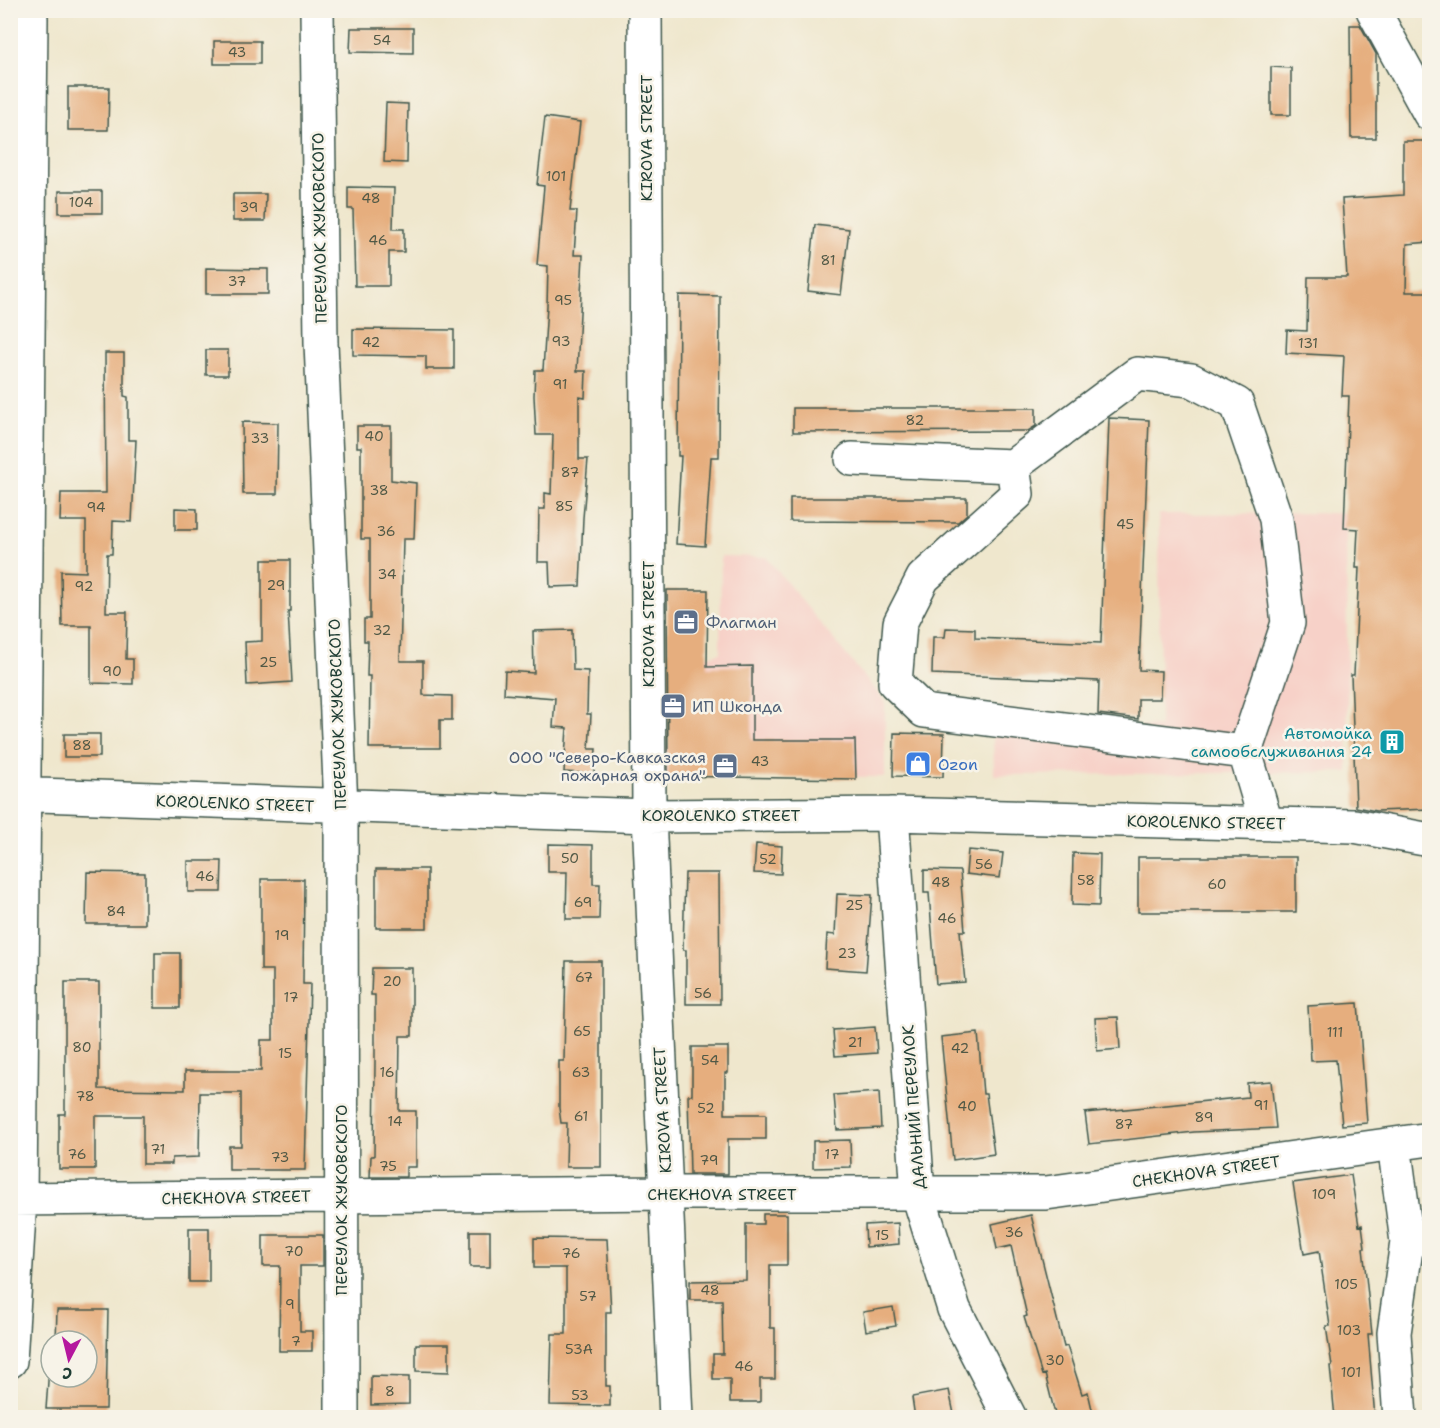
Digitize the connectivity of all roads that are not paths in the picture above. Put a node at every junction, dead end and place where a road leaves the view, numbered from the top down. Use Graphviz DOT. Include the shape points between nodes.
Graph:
graph roads {
  1 [pos="316,10"];
  2 [pos="645,10"];
  3 [pos="1373,10"];
  4 [pos="21,17"];
  5 [pos="1430,114"];
  6 [pos="852,459"];
  7 [pos="1013,466"];
  8 [pos="1245,752"];
  9 [pos="18,794"];
  10 [pos="341,807"];
  11 [pos="892,814"];
  12 [pos="649,816"];
  13 [pos="1266,823"];
  14 [pos="1430,840"];
  15 [pos="1430,1139"];
  16 [pos="1394,1144"];
  17 [pos="666,1193"];
  18 [pos="918,1194"];
  19 [pos="340,1196"];
  20 [pos="15,1199"];
  21 [pos="10,1361"];
  22 [pos="342,1418"];
  23 [pos="676,1418"];
  24 [pos="1010,1418"];
  25 [pos="1400,1418"];
  1 -- 10 [label="street, ПЕРЕУЛОК ЖУКОВСКОГО" via="321,343"];
  2 -- 12 [label="street, KIROVA STREET"];
  3 -- 5 [label="street"];
  4 -- 9 [label="street"];
  6 -- 7 [label="street"];
  7 -- 8 [label="street" via="1137,374 1191,380 1237,404 1276,519 1288,623"];
  7 -- 8 [label="street" via="1017,494 923,578 900,623 895,683 924,711"];
  8 -- 13 [label="street"];
  9 -- 10 [label="street, KOROLENKO STREET"];
  9 -- 20 [label="street"];
  10 -- 12 [label="street, KOROLENKO STREET"];
  10 -- 19 [label="street, ПЕРЕУЛОК ЖУКОВСКОГО"];
  11 -- 12 [label="street, KOROLENKO STREET"];
  11 -- 13 [label="street, KOROLENKO STREET"];
  11 -- 18 [label="street, ДАЛЬНИЙ ПЕРЕУЛОК"];
  12 -- 17 [label="street, KIROVA STREET"];
  13 -- 14 [label="street, KOROLENKO STREET" via="1354,826"];
  15 -- 16 [label="street, CHEKHOVA STREET"];
  16 -- 18 [label="street, CHEKHOVA STREET" via="1046,1194"];
  16 -- 25 [label="street" via="1407,1242 1394,1333"];
  17 -- 18 [label="street, CHEKHOVA STREET"];
  17 -- 19 [label="street, CHEKHOVA STREET"];
  17 -- 23 [label="street, KIROVA STREET"];
  18 -- 24 [label="street, ДАЛЬНИЙ ПЕРЕУЛОК" via="954,1309"];
  19 -- 20 [label="street, CHEKHOVA STREET"];
  19 -- 22 [label="street, ПЕРЕУЛОК ЖУКОВСКОГО"];
  20 -- 21 [label="street"];
}
